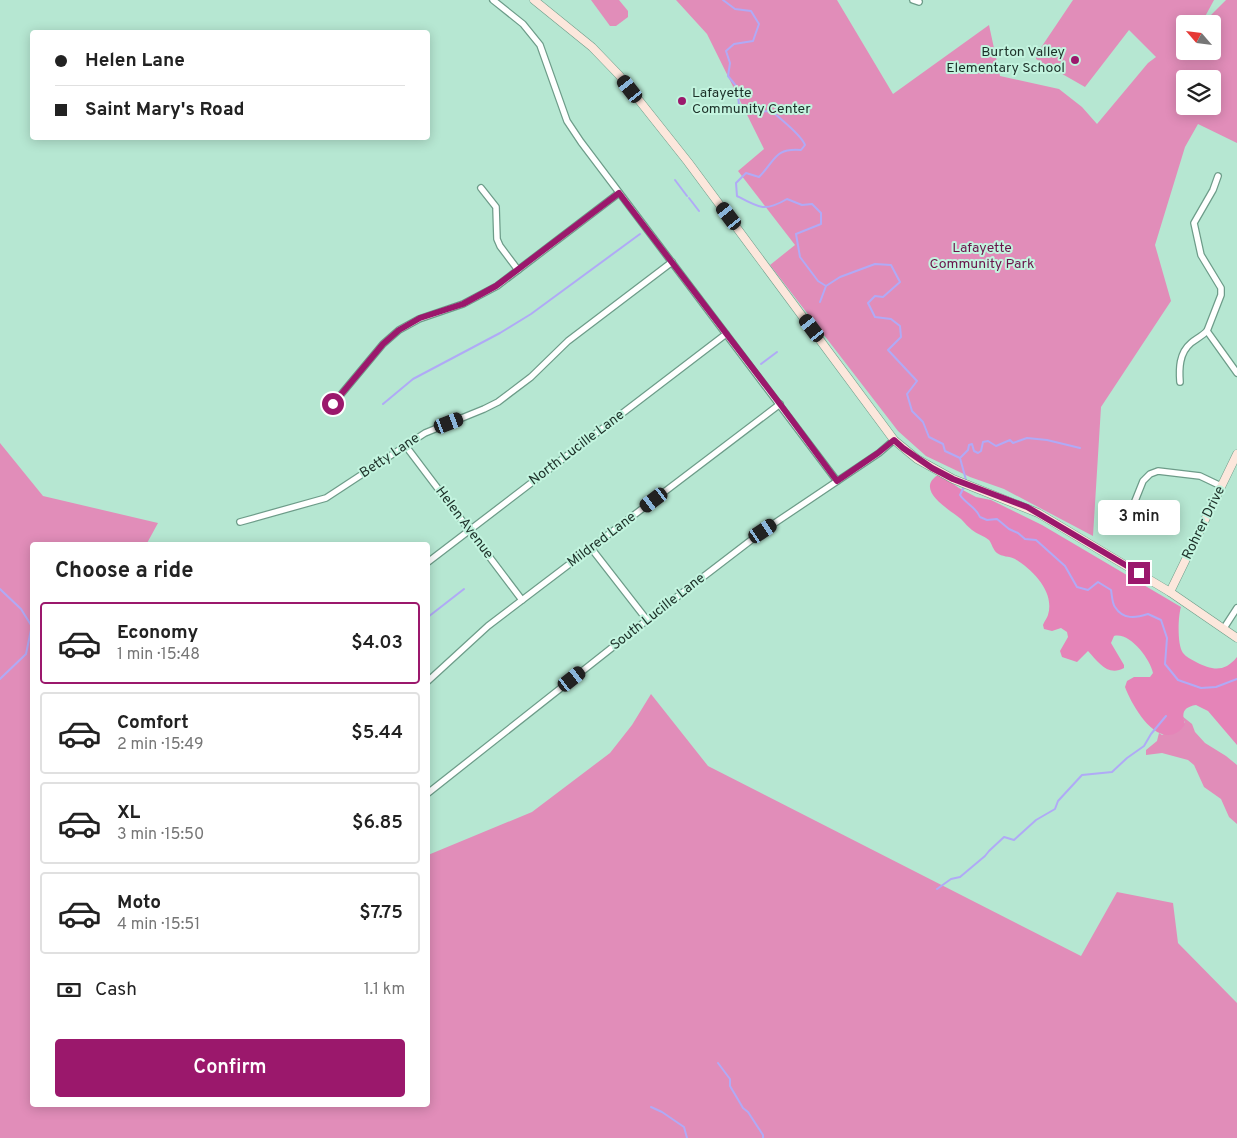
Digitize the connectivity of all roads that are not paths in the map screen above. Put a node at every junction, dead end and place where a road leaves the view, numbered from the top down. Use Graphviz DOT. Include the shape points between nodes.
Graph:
graph roads {
  1 [pos="493,0"];
  2 [pos="534,0"];
  3 [pos="1218,176"];
  4 [pos="481,188"];
  5 [pos="619,193"];
  6 [pos="672,262"];
  7 [pos="518,270"];
  8 [pos="1207,331"];
  9 [pos="726,334"];
  10 [pos="1237,373"];
  11 [pos="1180,382"];
  12 [pos="333,404"];
  13 [pos="780,404"];
  14 [pos="894,440"];
  15 [pos="405,445"];
  16 [pos="1237,454"];
  17 [pos="837,481"];
  18 [pos="1221,486"];
  19 [pos="1133,506"];
  20 [pos="240,522"];
  21 [pos="469,530"];
  22 [pos="591,548"];
  23 [pos="430,560"];
  24 [pos="1170,592"];
  25 [pos="522,600"];
  26 [pos="1237,608"];
  27 [pos="647,620"];
  28 [pos="1224,628"];
  29 [pos="1237,638"];
  30 [pos="430,679"];
  31 [pos="430,791"];
  1 -- 5 [label="street" via="522,24 540,45 567,121"];
  2 -- 14 [label="street" via="592,47 619,74"];
  3 -- 8 [label="street" via="1194,223 1202,255 1221,296"];
  4 -- 7 [label="street" via="496,207 500,246"];
  5 -- 6 [label="street"];
  5 -- 7 [label="street"];
  6 -- 9 [label="street"];
  6 -- 15 [label="street, Betty Lane" via="568,341 515,390 490,406 432,429"];
  7 -- 12 [label="street" via="472,300 420,318 399,330 383,344"];
  8 -- 10 [label="street"];
  8 -- 11 [label="street" via="1182,355 1178,368"];
  9 -- 13 [label="street"];
  9 -- 21 [label="street, North Lucille Lane"];
  13 -- 17 [label="street"];
  13 -- 22 [label="street, Mildred Lane"];
  14 -- 17 [label="street, South Lucille Lane"];
  14 -- 24 [label="street" via="917,459 953,479 1038,513"];
  15 -- 20 [label="street, Betty Lane" via="326,498"];
  15 -- 21 [label="street, Helen Avenue"];
  16 -- 18 [label="street, Rohrer Drive"];
  17 -- 27 [label="street, South Lucille Lane" via="763,531"];
  18 -- 19 [label="street" via="1200,476 1158,471 1143,482"];
  18 -- 24 [label="street, Rohrer Drive"];
  21 -- 23 [label="street, North Lucille Lane"];
  21 -- 25 [label="street, Helen Avenue"];
  22 -- 25 [label="street, Mildred Lane"];
  22 -- 27 [label="street"];
  24 -- 28 [label="street"];
  25 -- 30 [label="street, Mildred Lane" via="471,640"];
  26 -- 28 [label="street"];
  27 -- 31 [label="street, South Lucille Lane"];
  28 -- 29 [label="street"];
}
